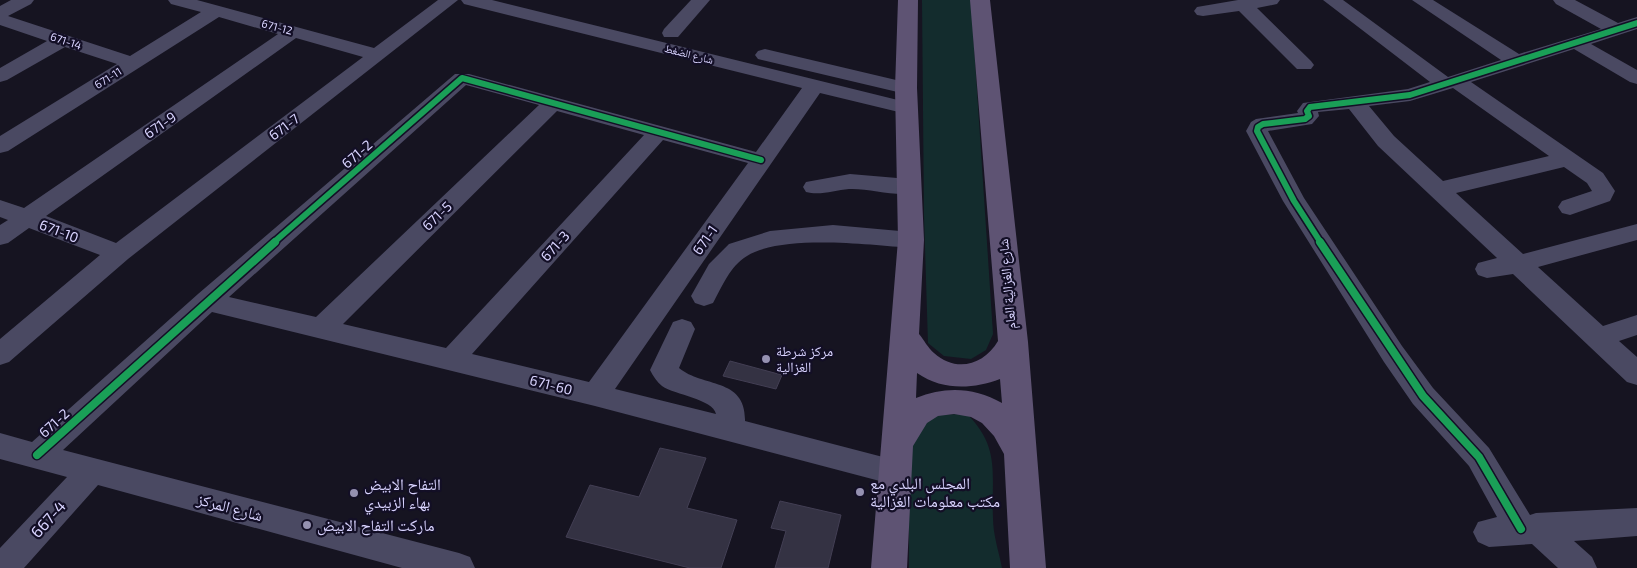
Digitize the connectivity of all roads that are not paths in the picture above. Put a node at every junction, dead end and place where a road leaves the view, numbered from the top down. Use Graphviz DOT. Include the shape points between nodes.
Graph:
graph roads {
  1 [pos="25,0"];
  2 [pos="177,0"];
  3 [pos="449,0"];
  4 [pos="470,0"];
  5 [pos="535,0"];
  6 [pos="701,0"];
  7 [pos="908,0"];
  8 [pos="980,0"];
  9 [pos="1271,0"];
  10 [pos="1332,0"];
  11 [pos="1421,0"];
  12 [pos="1562,0"];
  13 [pos="1244,5"];
  14 [pos="216,11"];
  15 [pos="1202,11"];
  16 [pos="0,13"];
  17 [pos="577,18"];
  18 [pos="0,19"];
  19 [pos="1637,23"];
  20 [pos="1617,30"];
  21 [pos="293,32"];
  22 [pos="670,33"];
  23 [pos="63,40"];
  24 [pos="1575,42"];
  25 [pos="378,55"];
  26 [pos="1516,60"];
  27 [pos="132,63"];
  28 [pos="1304,65"];
  29 [pos="0,76"];
  30 [pos="1637,78"];
  31 [pos="1451,83"];
  32 [pos="815,85"];
  33 [pos="907,98"];
  34 [pos="553,103"];
  35 [pos="1355,103"];
  36 [pos="659,132"];
  37 [pos="0,146"];
  38 [pos="1568,159"];
  39 [pos="761,160"];
  40 [pos="814,187"];
  41 [pos="909,187"];
  42 [pos="1439,190"];
  43 [pos="1570,207"];
  44 [pos="0,208"];
  45 [pos="26,218"];
  46 [pos="1637,232"];
  47 [pos="0,236"];
  48 [pos="911,240"];
  49 [pos="119,253"];
  50 [pos="1518,264"];
  51 [pos="1487,269"];
  52 [pos="704,296"];
  53 [pos="206,301"];
  54 [pos="1637,325"];
  55 [pos="321,329"];
  56 [pos="682,329"];
  57 [pos="904,338"];
  58 [pos="1598,338"];
  59 [pos="1013,342"];
  60 [pos="0,354"];
  61 [pos="451,360"];
  62 [pos="1637,374"];
  63 [pos="595,395"];
  64 [pos="730,429"];
  65 [pos="0,446"];
  66 [pos="1021,454"];
  67 [pos="37,455"];
  68 [pos="896,459"];
  69 [pos="93,470"];
  70 [pos="1637,522"];
  71 [pos="1529,528"];
  72 [pos="1489,532"];
  73 [pos="3,568"];
  74 [pos="459,568"];
  75 [pos="889,568"];
  76 [pos="1028,568"];
  77 [pos="1581,568"];
  1 -- 16 [label="street"];
  2 -- 14 [label="street, 671-12"];
  3 -- 25 [label="street, 671-7"];
  4 -- 17 [label="street, شارع الضغط"];
  5 -- 17 [label="street, شارع الضغط"];
  6 -- 22 [label="street"];
  7 -- 33 [label="main road"];
  8 -- 59 [label="main road, شارع الغزالية العام"];
  9 -- 13 [label="street"];
  10 -- 31 [label="street"];
  11 -- 26 [label="street"];
  12 -- 20 [label="street"];
  13 -- 15 [label="street"];
  13 -- 28 [label="street"];
  14 -- 21 [label="street, 671-12"];
  14 -- 27 [label="street, 671-11"];
  17 -- 22 [label="street, شارع الضغط"];
  17 -- 32 [label="street, شارع الضغط"];
  18 -- 23 [label="street, 671-14"];
  19 -- 20 [label="street"];
  20 -- 24 [label="street"];
  21 -- 25 [label="street, 671-12"];
  21 -- 45 [label="street, 671-9"];
  22 -- 33 [label="street, شارع الضغط"];
  23 -- 27 [label="street, 671-14"];
  23 -- 29 [label="street"];
  24 -- 26 [label="street"];
  24 -- 30 [label="street"];
  25 -- 49 [label="street, 671-7"];
  26 -- 31 [label="street"];
  27 -- 37 [label="street, 671-11"];
  31 -- 35 [label="street" via="1410,95"];
  31 -- 38 [label="street"];
  32 -- 33 [label="street, شارع الضغط"];
  32 -- 39 [label="street, 671-1"];
  33 -- 41 [label="main road"];
  34 -- 36 [label="street, 671-2"];
  34 -- 53 [label="street, 671-2" via="462,78"];
  34 -- 55 [label="street, 671-5"];
  35 -- 42 [label="street" via="1386,141"];
  35 -- 71 [label="street" via="1316,105 1310,107 1305,119 1264,124 1257,131 1294,200 1393,354 1423,396 1479,457"];
  36 -- 39 [label="street, 671-2"];
  36 -- 61 [label="street, 671-3"];
  38 -- 42 [label="street"];
  38 -- 43 [label="street" via="1595,178 1604,191 1593,201"];
  39 -- 63 [label="street, 671-1"];
  40 -- 41 [label="street" via="866,180"];
  41 -- 48 [label="main road"];
  42 -- 50 [label="street"];
  44 -- 45 [label="street, 671-10"];
  45 -- 47 [label="street, 671-9"];
  45 -- 49 [label="street, 671-10"];
  46 -- 50 [label="street"];
  48 -- 52 [label="street" via="833,233 770,239 738,250 718,270"];
  48 -- 57 [label="main road"];
  49 -- 60 [label="street, 671-7"];
  50 -- 51 [label="street"];
  50 -- 58 [label="street"];
  53 -- 55 [label="street, 671-60"];
  53 -- 67 [label="street, 671-2"];
  54 -- 58 [label="street"];
  55 -- 61 [label="street, 671-60"];
  56 -- 64 [label="street" via="664,370 670,378 722,398 730,412"];
  57 -- 59 [label="main road" via="925,362 938,370 960,375 990,371 1000,364"];
  57 -- 68 [label="main road"];
  58 -- 62 [label="street"];
  59 -- 66 [label="main road, شارع الغزالية العام"];
  61 -- 63 [label="street, 671-60"];
  63 -- 64 [label="street, 671-60"];
  64 -- 68 [label="street, 671-60"];
  65 -- 67 [label="street, شارع المركز"];
  66 -- 68 [label="main road" via="993,414 963,402 941,402 925,407 915,415"];
  66 -- 76 [label="main road, شارع الغزالية العام"];
  67 -- 69 [label="street, شارع المركز"];
  68 -- 75 [label="main road"];
  69 -- 73 [label="street, 667-4"];
  69 -- 74 [label="street, شارع المركز"];
  70 -- 71 [label="street"];
  71 -- 72 [label="street"];
  71 -- 77 [label="street"];
}
